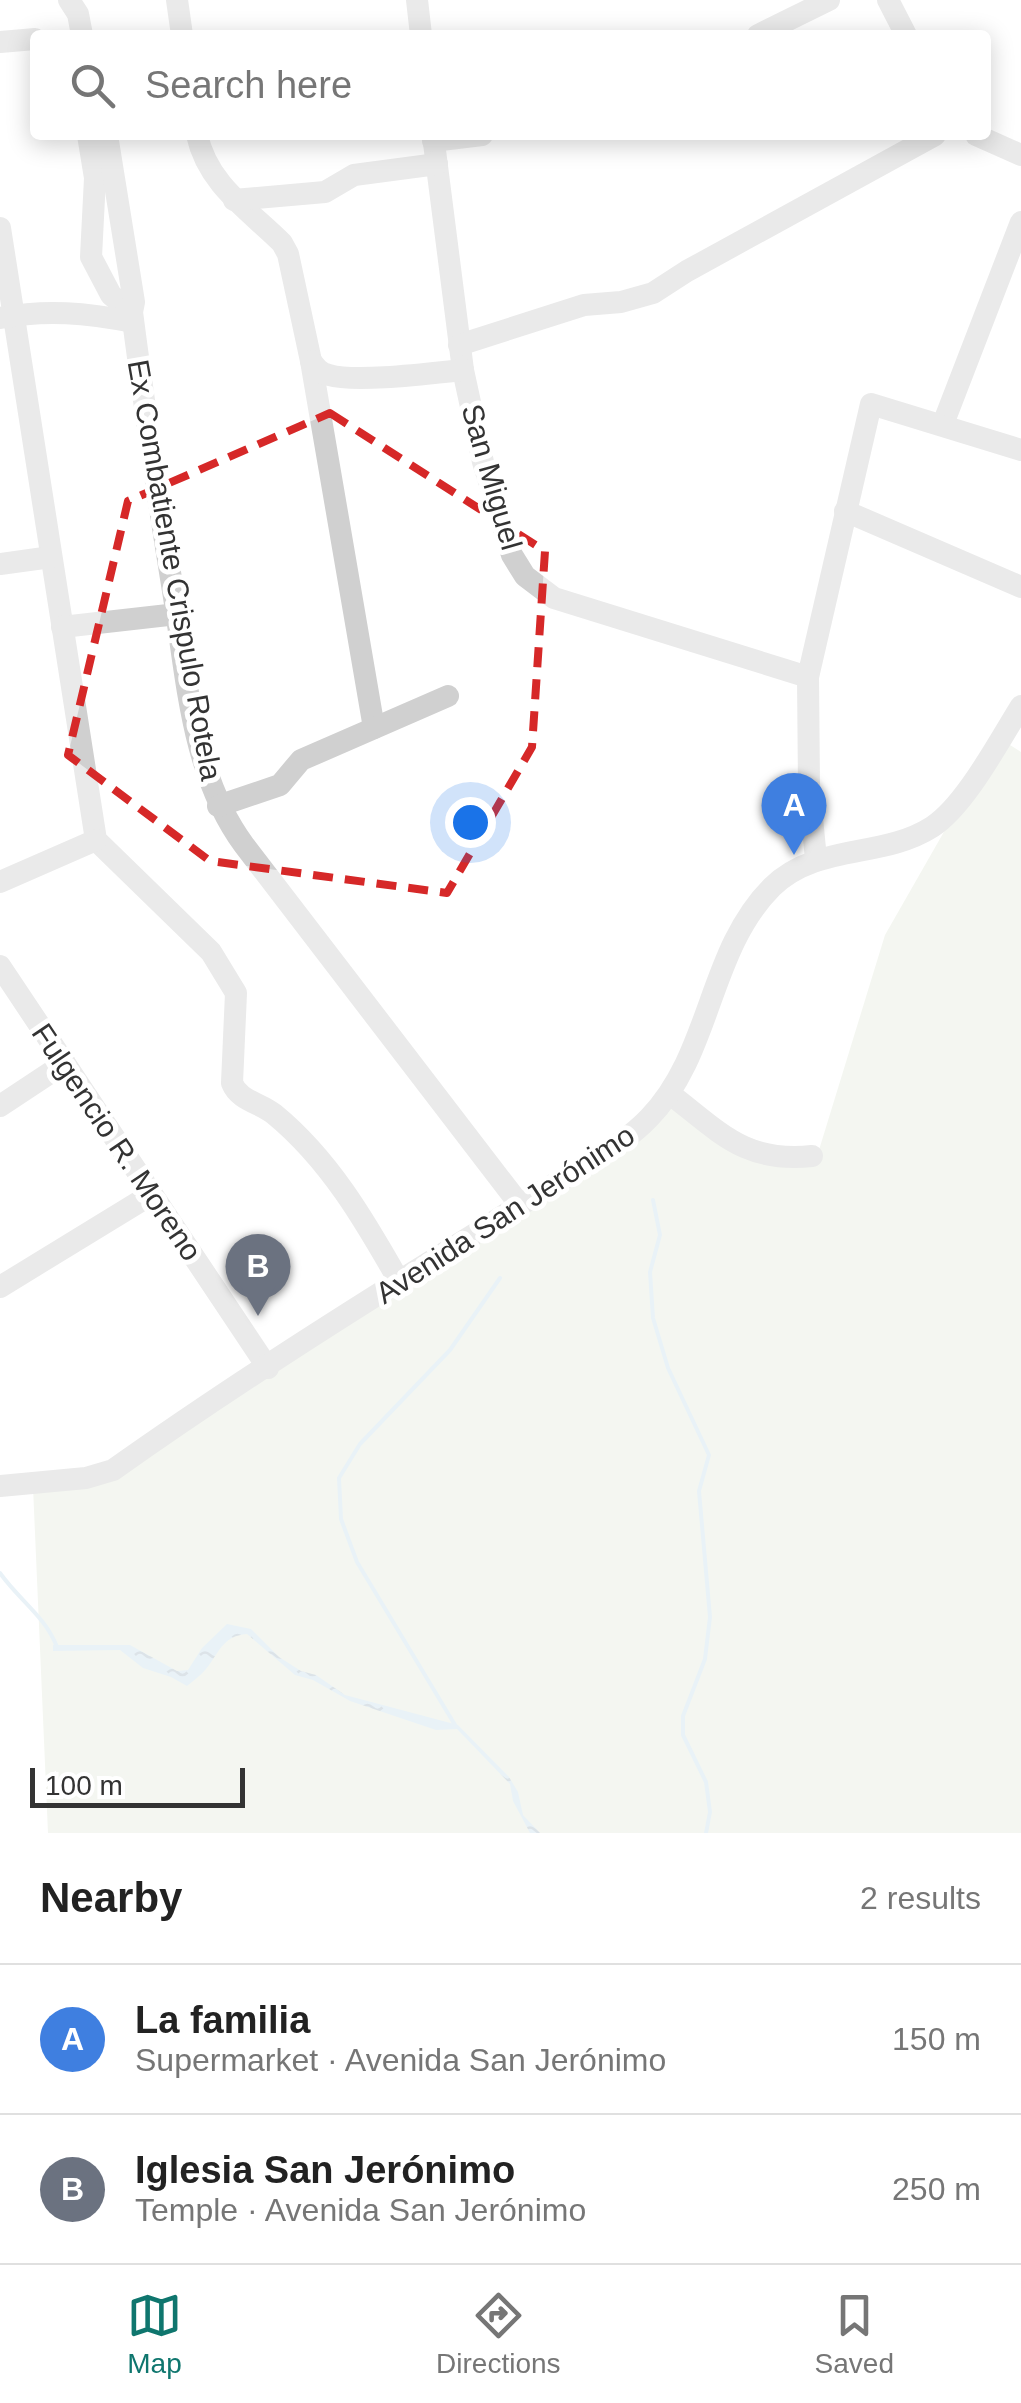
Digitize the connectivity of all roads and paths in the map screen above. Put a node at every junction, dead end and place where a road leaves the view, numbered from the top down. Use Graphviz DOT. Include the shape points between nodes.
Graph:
graph roads {
  1 [pos="69,0"];
  2 [pos="177,0"];
  3 [pos="417,0"];
  4 [pos="829,0"];
  5 [pos="888,0"];
  6 [pos="81,30"];
  7 [pos="181,30"];
  8 [pos="420,30"];
  9 [pos="768,30"];
  10 [pos="903,30"];
  11 [pos="30,39"];
  12 [pos="0,42"];
  13 [pos="89,140"];
  14 [pos="109,140"];
  15 [pos="199,140"];
  16 [pos="462,140"];
  17 [pos="926,140"];
  18 [pos="987,140"];
  19 [pos="434,147"];
  20 [pos="1021,155"];
  21 [pos="234,200"];
  22 [pos="1021,222"];
  23 [pos="0,228"];
  24 [pos="96,271"];
  25 [pos="86,312"];
  26 [pos="6,317"];
  27 [pos="132,317"];
  28 [pos="459,345"];
  29 [pos="312,361"];
  30 [pos="463,370"];
  31 [pos="943,424"];
  32 [pos="1021,450"];
  33 [pos="845,512"];
  34 [pos="51,557"];
  35 [pos="0,564"];
  36 [pos="1021,587"];
  37 [pos="177,614"];
  38 [pos="62,627"];
  39 [pos="808,677"];
  40 [pos="448,696"];
  41 [pos="1021,706"];
  42 [pos="374,728"];
  43 [pos="218,806"];
  44 [pos="96,840"];
  45 [pos="816,859"];
  46 [pos="0,882"];
  47 [pos="0,966"];
  48 [pos="65,1063"];
  49 [pos="670,1094"];
  50 [pos="0,1106"];
  51 [pos="812,1156"];
  52 [pos="152,1194"];
  53 [pos="520,1205"];
  54 [pos="399,1281"];
  55 [pos="0,1288"];
  56 [pos="268,1368"];
  57 [pos="0,1486"];
  1 -- 6 [label="street"];
  2 -- 7 [label="street"];
  3 -- 8 [label="street"];
  4 -- 9 [label="street"];
  5 -- 10 [label="street"];
  11 -- 12 [label="street"];
  13 -- 24 [label="street"];
  14 -- 27 [label="street, Ex Combatiente Crispulo Rotela"];
  15 -- 21 [label="street"];
  16 -- 19 [label="street"];
  17 -- 28 [label="street" via="653,293 584,305"];
  18 -- 20 [label="street"];
  19 -- 21 [label="street" via="324,192"];
  19 -- 28 [label="street, San Miguel"];
  21 -- 29 [label="street" via="288,254"];
  22 -- 31 [label="street"];
  23 -- 26 [label="street"];
  24 -- 25 [label="street"];
  24 -- 27 [label="street"];
  25 -- 26 [label="street"];
  25 -- 27 [label="street"];
  26 -- 34 [label="street"];
  27 -- 37 [label="street, Ex Combatiente Crispulo Rotela"];
  28 -- 30 [label="street, San Miguel"];
  29 -- 30 [label="street" via="335,377"];
  29 -- 42 [label="street"];
  30 -- 39 [label="street, San Miguel" via="504,536 539,590"];
  31 -- 32 [label="street"];
  31 -- 33 [label="street" via="871,404"];
  33 -- 36 [label="street"];
  33 -- 39 [label="street"];
  34 -- 35 [label="street"];
  34 -- 38 [label="street"];
  37 -- 38 [label="street"];
  37 -- 43 [label="street, Ex Combatiente Crispulo Rotela" via="200,750"];
  38 -- 44 [label="street"];
  39 -- 45 [label="street"];
  40 -- 42 [label="street"];
  41 -- 45 [label="street, Avenida San Jerónimo" via="942,820 907,838"];
  42 -- 43 [label="street" via="302,760 280,784"];
  43 -- 53 [label="street, Ex Combatiente Crispulo Rotela"];
  44 -- 46 [label="street"];
  44 -- 54 [label="street" via="216,958 238,1001 235,1090 274,1113 334,1177"];
  45 -- 49 [label="street, Avenida San Jerónimo" via="787,874 747,917"];
  47 -- 48 [label="street, Fulgencio R. Moreno"];
  48 -- 50 [label="street"];
  48 -- 52 [label="street, Fulgencio R. Moreno"];
  49 -- 51 [label="street" via="738,1145 766,1157"];
  49 -- 53 [label="street, Avenida San Jerónimo" via="630,1136"];
  52 -- 55 [label="street"];
  52 -- 56 [label="street, Fulgencio R. Moreno"];
  53 -- 54 [label="street, Avenida San Jerónimo"];
  54 -- 56 [label="street, Avenida San Jerónimo"];
  56 -- 57 [label="street, Avenida San Jerónimo" via="113,1470"];
}
